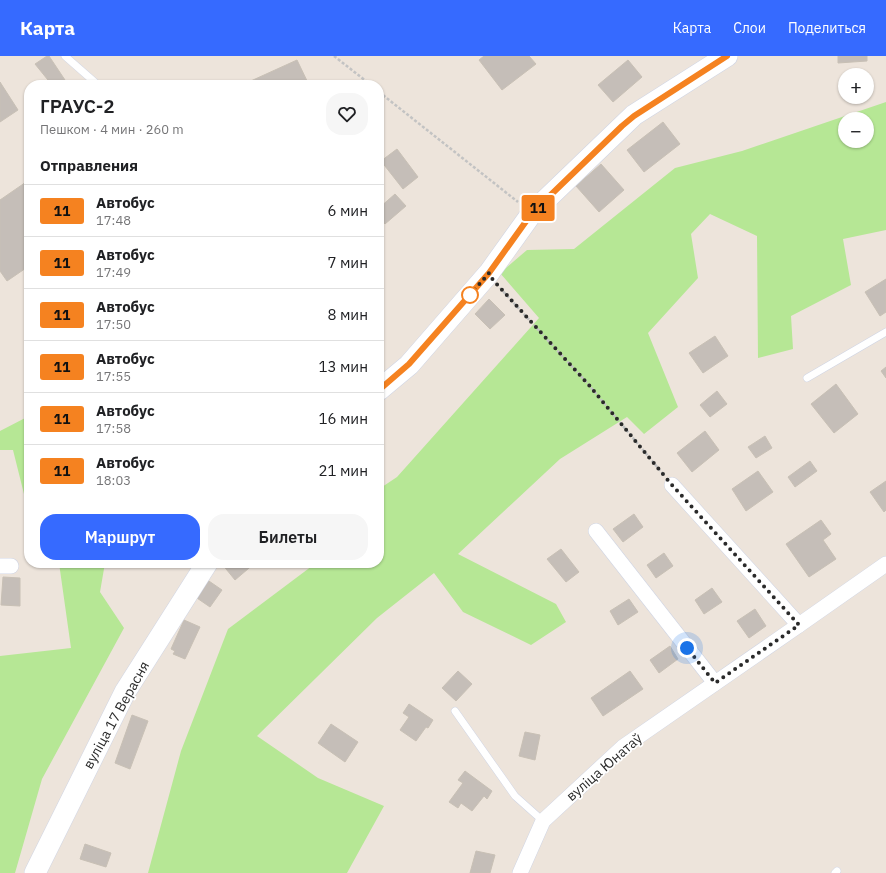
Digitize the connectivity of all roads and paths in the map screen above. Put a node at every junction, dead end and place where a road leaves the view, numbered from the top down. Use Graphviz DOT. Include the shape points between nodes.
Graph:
graph roads {
  1 [pos="65,56"];
  2 [pos="334,56"];
  3 [pos="727,56"];
  4 [pos="92,80"];
  5 [pos="365,80"];
  6 [pos="384,96"];
  7 [pos="532,213"];
  8 [pos="489,273"];
  9 [pos="886,332"];
  10 [pos="807,378"];
  11 [pos="384,386"];
  12 [pos="672,485"];
  13 [pos="596,531"];
  14 [pos="886,564"];
  15 [pos="204,568"];
  16 [pos="799,625"];
  17 [pos="715,683"];
  18 [pos="455,711"];
  19 [pos="544,821"];
  20 [pos="34,873"];
  21 [pos="520,873"];
  1 -- 4 [label="lane"];
  2 -- 5 [label="path"];
  3 -- 7 [label="street" via="634,116"];
  6 -- 7 [label="path"];
  7 -- 8 [label="street"];
  8 -- 11 [label="street" via="409,364"];
  8 -- 12 [label="path" via="588,384"];
  9 -- 10 [label="lane"];
  12 -- 16 [label="street"];
  13 -- 17 [label="street"];
  14 -- 16 [label="street, вуліца Юнатаў"];
  15 -- 20 [label="street, вуліца 17 Верасня" via="125,692"];
  16 -- 17 [label="street, вуліца Юнатаў"];
  17 -- 19 [label="street, вуліца Юнатаў" via="623,746"];
  18 -- 19 [label="lane" via="515,796"];
  19 -- 21 [label="street, вуліца Юнатаў"];
}
